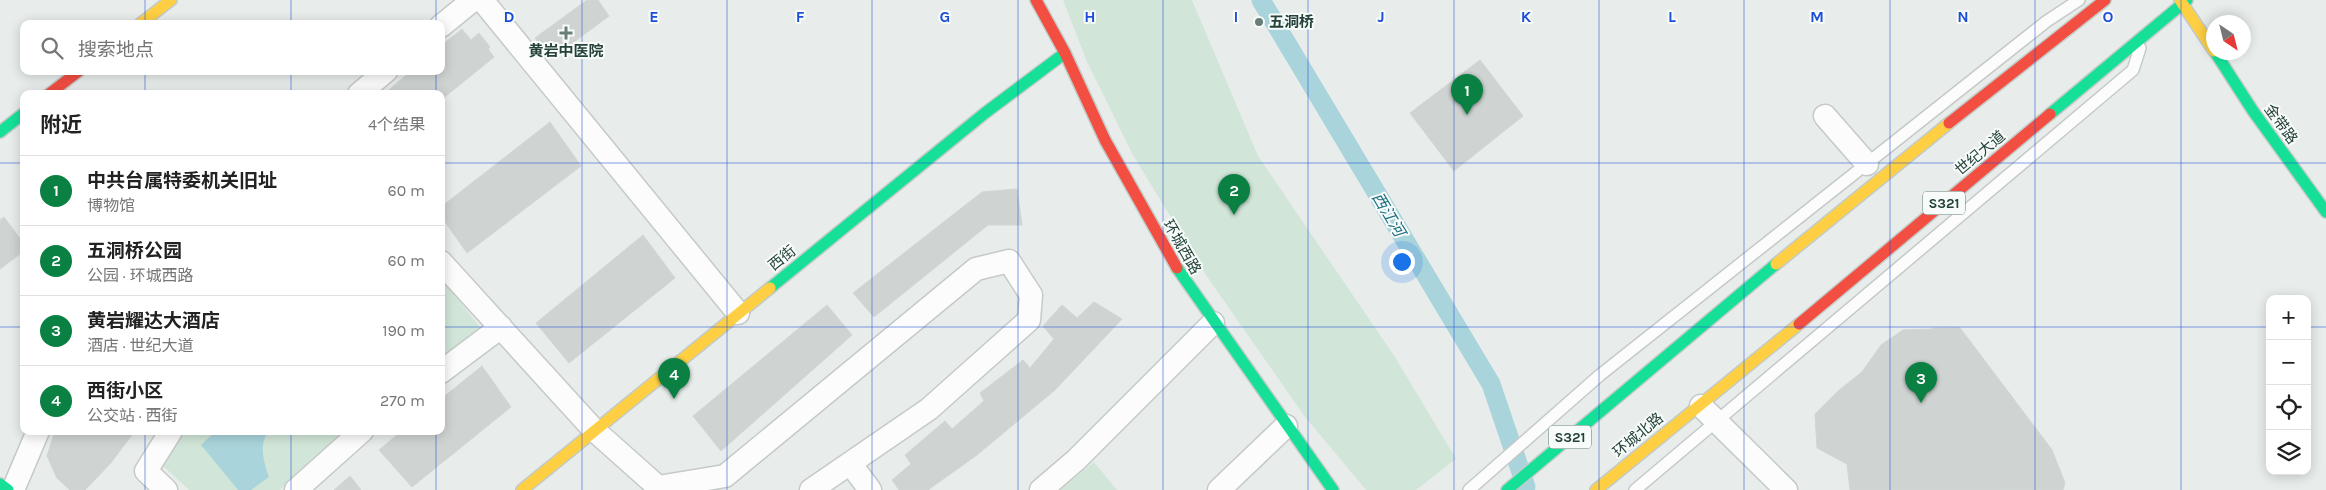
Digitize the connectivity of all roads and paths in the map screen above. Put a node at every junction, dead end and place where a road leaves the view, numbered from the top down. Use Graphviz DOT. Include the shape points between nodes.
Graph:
graph roads {
  1 [pos="171,0"];
  2 [pos="473,0"];
  3 [pos="482,0"];
  4 [pos="1036,0"];
  5 [pos="2079,0"];
  6 [pos="2105,0"];
  7 [pos="2183,1"];
  8 [pos="145,20"];
  9 [pos="445,23"];
  10 [pos="2144,35"];
  11 [pos="2206,39"];
  12 [pos="1065,53"];
  13 [pos="2219,60"];
  14 [pos="74,75"];
  15 [pos="381,75"];
  16 [pos="54,90"];
  17 [pos="364,90"];
  18 [pos="1825,116"];
  19 [pos="20,117"];
  20 [pos="0,132"];
  21 [pos="1867,164"];
  22 [pos="2326,212"];
  23 [pos="445,266"];
  24 [pos="738,313"];
  25 [pos="1213,323"];
  26 [pos="501,327"];
  27 [pos="445,369"];
  28 [pos="1709,413"];
  29 [pos="1286,426"];
  30 [pos="594,430"];
  31 [pos="36,435"];
  32 [pos="168,435"];
  33 [pos="358,435"];
  34 [pos="850,463"];
  35 [pos="0,484"];
  36 [pos="658,488"];
  37 [pos="8,490"];
  38 [pos="13,490"];
  39 [pos="166,490"];
  40 [pos="296,490"];
  41 [pos="522,490"];
  42 [pos="811,490"];
  43 [pos="870,490"];
  44 [pos="1041,490"];
  45 [pos="1219,490"];
  46 [pos="1333,490"];
  47 [pos="1469,490"];
  48 [pos="1507,490"];
  49 [pos="1596,490"];
  50 [pos="1635,490"];
  51 [pos="1786,490"];
  1 -- 8 [label="main road"];
  2 -- 9 [label="street"];
  3 -- 24 [label="street"];
  4 -- 12 [label="main road, 环城西路"];
  5 -- 21 [label="lane"];
  6 -- 48 [label="main road, S321" via="1878,179"];
  7 -- 10 [label="main road, 世纪大道 / S321"];
  7 -- 11 [label="main road, 金带路"];
  10 -- 28 [label="main road, 世纪大道 / S321"];
  10 -- 28 [label="lane" via="2133,70"];
  12 -- 24 [label="main road, 西街" via="985,113"];
  12 -- 25 [label="main road, 环城西路" via="1109,148 1178,271"];
  13 -- 22 [label="main road, 金带路"];
  14 -- 16 [label="main road"];
  15 -- 17 [label="street"];
  18 -- 21 [label="street"];
  19 -- 20 [label="main road"];
  21 -- 47 [label="lane" via="1600,375"];
  23 -- 26 [label="street"];
  24 -- 30 [label="main road, 西街"];
  25 -- 29 [label="main road, 环城西路"];
  25 -- 44 [label="street" via="1076,460"];
  26 -- 27 [label="street"];
  26 -- 30 [label="street"];
  28 -- 49 [label="main road, 环城北路 / S321" via="1673,425"];
  28 -- 50 [label="lane" via="1664,464"];
  28 -- 51 [label="street"];
  29 -- 45 [label="street"];
  29 -- 46 [label="main road, 环城西路"];
  30 -- 36 [label="street"];
  30 -- 41 [label="main road, 西街"];
  31 -- 38 [label="street"];
  32 -- 39 [label="street" via="146,471"];
  33 -- 40 [label="street"];
  34 -- 36 [label="street" via="929,409 1029,320 1031,295 1009,262 976,269 724,476"];
  34 -- 42 [label="street"];
  34 -- 43 [label="street"];
  35 -- 37 [label="main road"];
}
